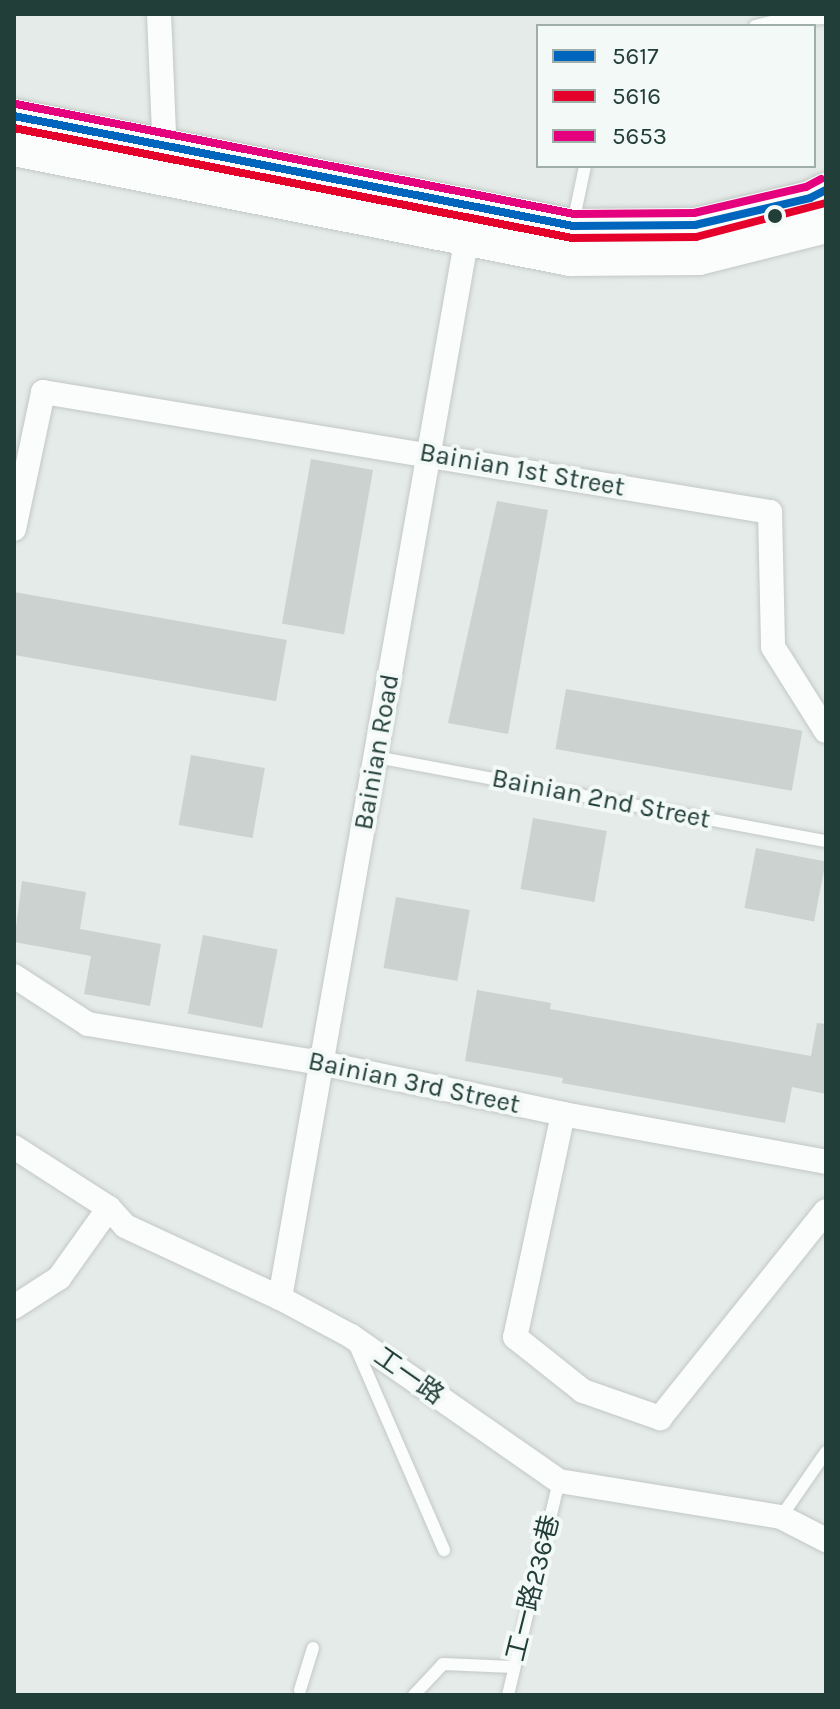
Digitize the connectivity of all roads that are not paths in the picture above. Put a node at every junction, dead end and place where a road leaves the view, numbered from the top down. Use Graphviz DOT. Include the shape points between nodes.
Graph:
graph roads {
  1 [pos="159,14"];
  2 [pos="826,18"];
  3 [pos="784,20"];
  4 [pos="14,116"];
  5 [pos="14,149"];
  6 [pos="165,162"];
  7 [pos="585,168"];
  8 [pos="826,190"];
  9 [pos="470,223"];
  10 [pos="573,226"];
  11 [pos="826,226"];
  12 [pos="429,454"];
  13 [pos="14,529"];
  14 [pos="826,731"];
  15 [pos="376,757"];
  16 [pos="826,841"];
  17 [pos="14,976"];
  18 [pos="322,1063"];
  19 [pos="563,1114"];
  20 [pos="14,1147"];
  21 [pos="826,1162"];
  22 [pos="109,1208"];
  23 [pos="826,1211"];
  24 [pos="280,1298"];
  25 [pos="14,1307"];
  26 [pos="351,1336"];
  27 [pos="826,1452"];
  28 [pos="559,1481"];
  29 [pos="781,1517"];
  30 [pos="826,1540"];
  31 [pos="444,1550"];
  32 [pos="313,1648"];
  33 [pos="513,1667"];
  34 [pos="301,1693"];
  35 [pos="414,1695"];
  36 [pos="508,1695"];
  1 -- 6 [label="street"];
  2 -- 3 [label="lane"];
  4 -- 6 [label="main road"];
  5 -- 6 [label="main road"];
  6 -- 9 [label="main road"];
  7 -- 10 [label="lane"];
  8 -- 10 [label="main road" via="695,225"];
  9 -- 10 [label="main road"];
  9 -- 11 [label="main road" via="570,259 699,258"];
  9 -- 12 [label="street, Bainian Road"];
  12 -- 13 [label="street, Bainian 1st Street" via="43,392"];
  12 -- 14 [label="street, Bainian 1st Street" via="770,512 773,647"];
  12 -- 15 [label="street, Bainian Road"];
  15 -- 16 [label="lane, Bainian 2nd Street"];
  15 -- 18 [label="street, Bainian Road"];
  17 -- 18 [label="street, Bainian 3rd Street" via="88,1024"];
  18 -- 19 [label="street, Bainian 3rd Street"];
  18 -- 24 [label="street, Bainian Road"];
  19 -- 21 [label="street, Bainian 3rd Street"];
  19 -- 23 [label="street" via="515,1337 583,1391 660,1418"];
  20 -- 22 [label="street, 工一路"];
  22 -- 24 [label="street, 工一路" via="125,1226"];
  22 -- 25 [label="street" via="59,1278"];
  24 -- 26 [label="street, 工一路"];
  26 -- 28 [label="street, 工一路"];
  26 -- 31 [label="lane"];
  27 -- 29 [label="lane"];
  28 -- 29 [label="street, 工一路"];
  28 -- 33 [label="lane, 工一路236巷"];
  29 -- 30 [label="street, 工一路"];
  32 -- 34 [label="lane"];
  33 -- 35 [label="lane" via="443,1664"];
  33 -- 36 [label="lane, 工一路236巷"];
}
